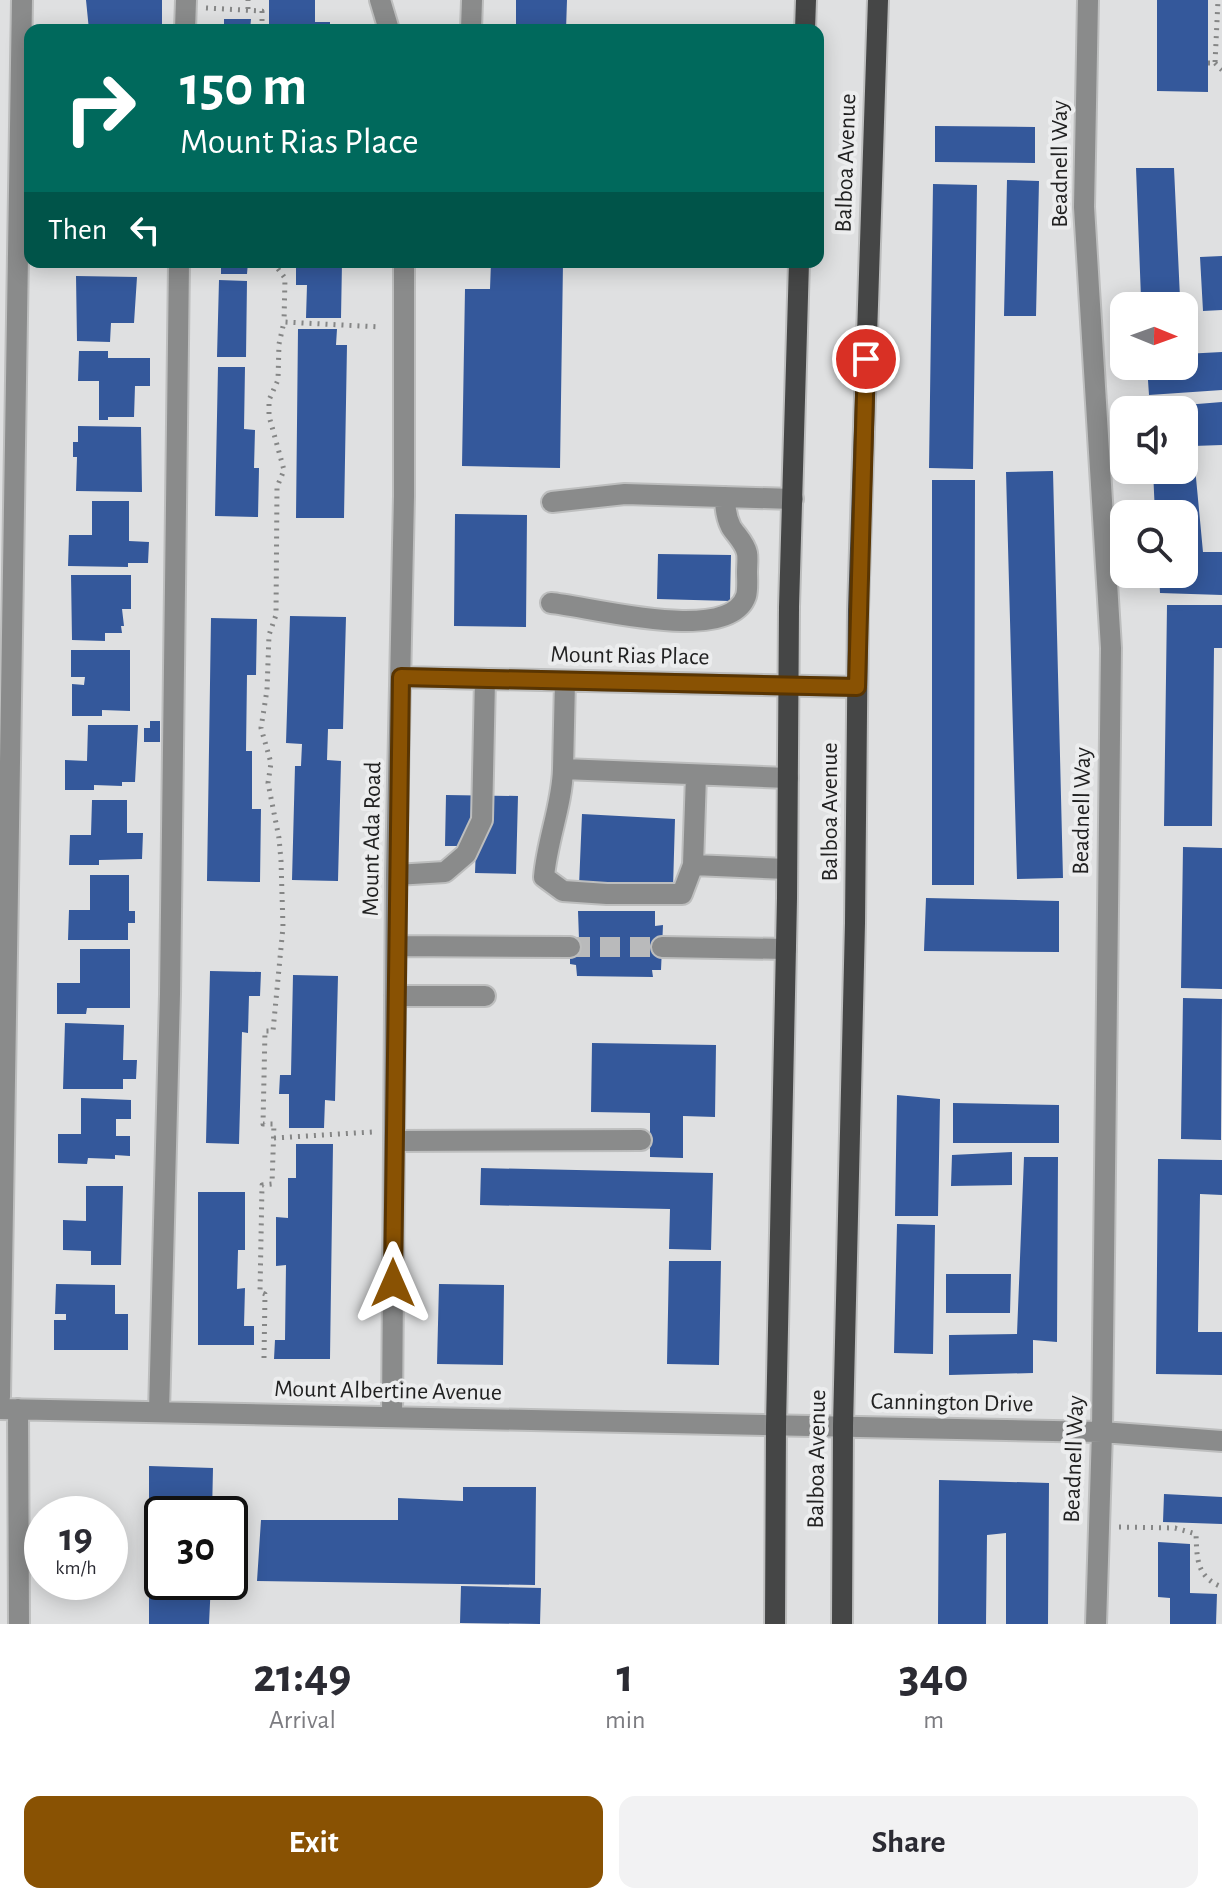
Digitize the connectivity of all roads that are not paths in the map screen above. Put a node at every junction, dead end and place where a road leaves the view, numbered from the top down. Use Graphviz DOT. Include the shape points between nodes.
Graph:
graph roads {
  1 [pos="22,0"];
  2 [pos="380,0"];
  3 [pos="472,0"];
  4 [pos="806,0"];
  5 [pos="878,0"];
  6 [pos="1088,0"];
  7 [pos="186,4"];
  8 [pos="185,24"];
  9 [pos="387,24"];
  10 [pos="471,24"];
  11 [pos="805,24"];
  12 [pos="179,268"];
  13 [pos="404,268"];
  14 [pos="799,268"];
  15 [pos="725,497"];
  16 [pos="793,499"];
  17 [pos="552,502"];
  18 [pos="551,603"];
  19 [pos="401,677"];
  20 [pos="485,679"];
  21 [pos="565,681"];
  22 [pos="788,685"];
  23 [pos="857,687"];
  24 [pos="563,769"];
  25 [pos="696,775"];
  26 [pos="788,778"];
  27 [pos="693,865"];
  28 [pos="787,869"];
  29 [pos="396,875"];
  30 [pos="396,946"];
  31 [pos="570,947"];
  32 [pos="662,947"];
  33 [pos="786,949"];
  34 [pos="395,996"];
  35 [pos="485,996"];
  36 [pos="394,1136"];
  37 [pos="641,1140"];
  38 [pos="0,1397"];
  39 [pos="9,1409"];
  40 [pos="159,1412"];
  41 [pos="392,1417"];
  42 [pos="776,1425"];
  43 [pos="843,1426"];
  44 [pos="1102,1432"];
  45 [pos="1222,1441"];
  46 [pos="19,1624"];
  47 [pos="775,1624"];
  48 [pos="842,1624"];
  49 [pos="1096,1624"];
  1 -- 38 [label="street"];
  2 -- 9 [label="street"];
  3 -- 10 [label="street"];
  4 -- 11 [label="main road"];
  5 -- 23 [label="main road, Balboa Avenue"];
  6 -- 44 [label="street, Beadnell Way" via="1084,207 1111,648"];
  7 -- 8 [label="street"];
  12 -- 40 [label="street"];
  13 -- 19 [label="street, Mount Ada Road"];
  14 -- 16 [label="main road, Balboa Avenue"];
  15 -- 16 [label="street"];
  15 -- 17 [label="street" via="625,494"];
  15 -- 18 [label="street" via="730,525 747,552 746,596 727,615 635,618"];
  16 -- 22 [label="main road, Balboa Avenue"];
  19 -- 20 [label="street, Mount Rias Place"];
  19 -- 29 [label="street, Mount Ada Road"];
  20 -- 21 [label="street, Mount Rias Place"];
  20 -- 29 [label="street" via="482,820 466,854 445,872"];
  21 -- 22 [label="street, Mount Rias Place"];
  21 -- 24 [label="street"];
  22 -- 23 [label="street, Mount Rias Place"];
  22 -- 26 [label="main road, Balboa Avenue"];
  23 -- 43 [label="main road, Balboa Avenue"];
  24 -- 25 [label="street"];
  24 -- 27 [label="street" via="544,877 563,891 682,894"];
  25 -- 26 [label="street"];
  25 -- 27 [label="street"];
  26 -- 28 [label="main road, Balboa Avenue"];
  27 -- 28 [label="street"];
  28 -- 33 [label="main road, Balboa Avenue"];
  29 -- 30 [label="street, Mount Ada Road"];
  30 -- 31 [label="street"];
  30 -- 34 [label="street, Mount Ada Road"];
  32 -- 33 [label="street"];
  33 -- 42 [label="main road, Balboa Avenue"];
  34 -- 35 [label="street"];
  34 -- 36 [label="street, Mount Ada Road"];
  36 -- 37 [label="street"];
  36 -- 41 [label="street, Mount Ada Road"];
  39 -- 40 [label="street, Mount Albertine Avenue"];
  39 -- 46 [label="street"];
  40 -- 41 [label="street, Mount Albertine Avenue"];
  41 -- 42 [label="street, Mount Albertine Avenue"];
  42 -- 43 [label="street, Cannington Drive"];
  42 -- 47 [label="main road, Balboa Avenue"];
  43 -- 44 [label="street, Cannington Drive"];
  43 -- 48 [label="main road, Balboa Avenue"];
  44 -- 45 [label="street, Cannington Drive"];
  44 -- 49 [label="street, Beadnell Way"];
}
